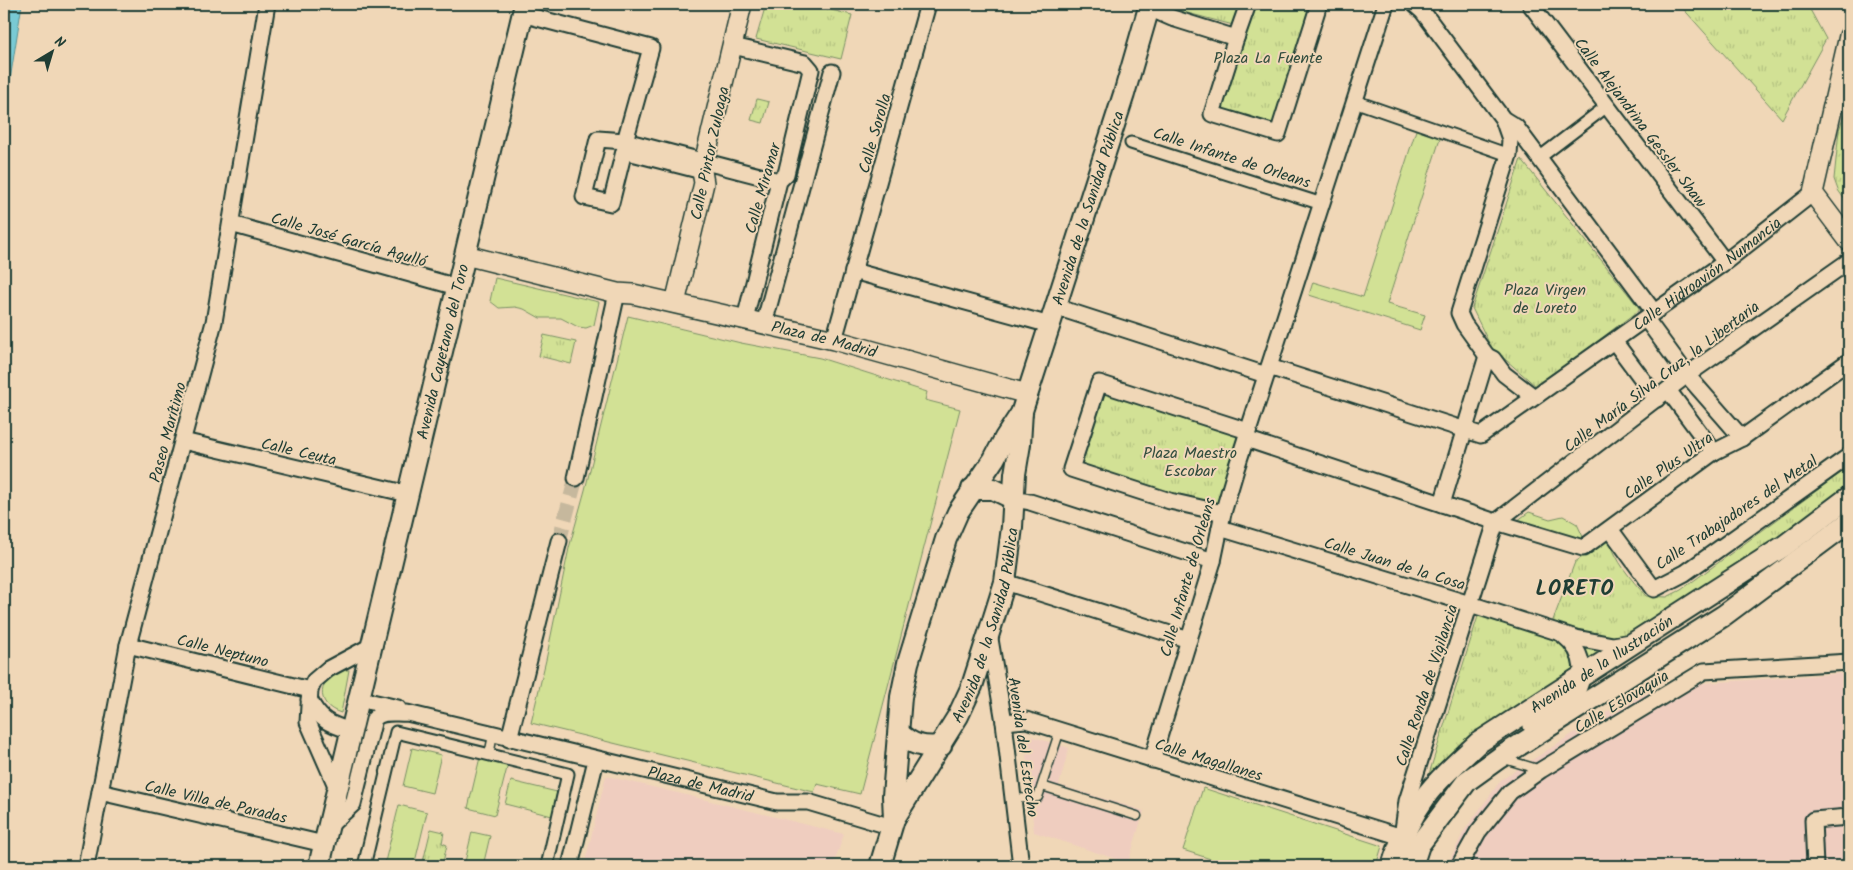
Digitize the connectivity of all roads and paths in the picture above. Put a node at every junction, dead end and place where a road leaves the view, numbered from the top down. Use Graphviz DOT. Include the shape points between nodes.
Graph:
graph roads {
  1 [pos="267,4"];
  2 [pos="742,4"];
  3 [pos="928,4"];
  4 [pos="1248,4"];
  5 [pos="1319,4"];
  6 [pos="1386,4"];
  7 [pos="1530,4"];
  8 [pos="1150,6"];
  9 [pos="1420,7"];
  10 [pos="523,9"];
  11 [pos="1849,36"];
  12 [pos="1236,38"];
  13 [pos="732,46"];
  14 [pos="832,72"];
  15 [pos="1354,101"];
  16 [pos="1607,106"];
  17 [pos="1504,119"];
  18 [pos="625,141"];
  19 [pos="1131,143"];
  20 [pos="1529,145"];
  21 [pos="1510,152"];
  22 [pos="1539,158"];
  23 [pos="703,166"];
  24 [pos="779,181"];
  25 [pos="1813,193"];
  26 [pos="1322,204"];
  27 [pos="231,224"];
  28 [pos="1849,240"];
  29 [pos="465,255"];
  30 [pos="1849,261"];
  31 [pos="1724,262"];
  32 [pos="853,271"];
  33 [pos="457,287"];
  34 [pos="617,293"];
  35 [pos="676,303"];
  36 [pos="1053,316"];
  37 [pos="1650,316"];
  38 [pos="745,319"];
  39 [pos="764,324"];
  40 [pos="834,340"];
  41 [pos="1614,341"];
  42 [pos="1487,356"];
  43 [pos="1849,361"];
  44 [pos="1267,371"];
  45 [pos="1687,375"];
  46 [pos="1663,394"];
  47 [pos="1534,397"];
  48 [pos="1025,403"];
  49 [pos="1465,430"];
  50 [pos="1247,435"];
  51 [pos="1742,438"];
  52 [pos="183,441"];
  53 [pos="1714,452"];
  54 [pos="1849,456"];
  55 [pos="576,478"];
  56 [pos="972,489"];
  57 [pos="408,494"];
  58 [pos="1849,498"];
  59 [pos="1014,499"];
  60 [pos="1442,504"];
  61 [pos="1222,521"];
  62 [pos="1496,522"];
  63 [pos="1849,522"];
  64 [pos="1610,529"];
  65 [pos="559,541"];
  66 [pos="1213,561"];
  67 [pos="1004,582"];
  68 [pos="1470,604"];
  69 [pos="1560,632"];
  70 [pos="989,633"];
  71 [pos="1647,635"];
  72 [pos="1189,640"];
  73 [pos="128,645"];
  74 [pos="371,646"];
  75 [pos="1849,662"];
  76 [pos="1583,676"];
  77 [pos="310,694"];
  78 [pos="359,699"];
  79 [pos="407,714"];
  80 [pos="1004,722"];
  81 [pos="1060,730"];
  82 [pos="351,731"];
  83 [pos="899,733"];
  84 [pos="493,735"];
  85 [pos="509,739"];
  86 [pos="941,746"];
  87 [pos="488,755"];
  88 [pos="1499,758"];
  89 [pos="596,760"];
  90 [pos="1152,760"];
  91 [pos="1541,770"];
  92 [pos="1467,781"];
  93 [pos="1042,786"];
  94 [pos="337,788"];
  95 [pos="100,792"];
  96 [pos="1014,799"];
  97 [pos="1410,809"];
  98 [pos="1137,816"];
  99 [pos="1849,817"];
  100 [pos="1439,818"];
  101 [pos="893,823"];
  102 [pos="326,836"];
  103 [pos="1402,838"];
  104 [pos="86,866"];
  105 [pos="319,866"];
  106 [pos="364,866"];
  107 [pos="547,866"];
  108 [pos="570,866"];
  109 [pos="880,866"];
  110 [pos="1021,866"];
  111 [pos="1392,866"];
  112 [pos="1412,866"];
  113 [pos="1460,866"];
  114 [pos="1815,866"];
  1 -- 27 [label="street, Paseo Marítimo"];
  2 -- 13 [label="street, Calle Pintor Zuloaga"];
  3 -- 32 [label="street, Calle Sorolla"];
  4 -- 12 [label="street"];
  5 -- 12 [label="street" via="1278,134 1212,114"];
  6 -- 15 [label="street, Calle Infante de Orleans"];
  7 -- 16 [label="street, Calle Alejandrina Gessler Shaw"];
  8 -- 12 [label="street" via="1172,18"];
  8 -- 36 [label="main road, Avenida de la Sanidad Pública"];
  9 -- 17 [label="street"];
  10 -- 18 [label="street" via="651,48"];
  10 -- 29 [label="main road, Avenida Cayetano del Toro"];
  11 -- 25 [label="street"];
  13 -- 23 [label="street, Calle Pintor Zuloaga"];
  13 -- 24 [label="street, Calle Miramar" via="805,63 811,70 786,174"];
  14 -- 39 [label="street"];
  15 -- 21 [label="street"];
  15 -- 26 [label="street, Calle Infante de Orleans"];
  16 -- 22 [label="street"];
  16 -- 31 [label="street, Calle Alejandrina Gessler Shaw"];
  17 -- 20 [label="street"];
  17 -- 21 [label="street"];
  18 -- 23 [label="street"];
  18 -- 23 [label="street" via="598,138 584,197 611,203 624,151"];
  19 -- 26 [label="street, Calle Infante de Orleans"];
  20 -- 21 [label="street" via="1522,144"];
  20 -- 22 [label="street"];
  21 -- 42 [label="street" via="1459,312"];
  22 -- 37 [label="street"];
  23 -- 24 [label="street"];
  23 -- 35 [label="street, Calle Pintor Zuloaga" via="704,183"];
  24 -- 38 [label="street, Calle Miramar"];
  25 -- 28 [label="street" via="1840,223"];
  25 -- 31 [label="street, Calle Hidroavión Numancia"];
  26 -- 44 [label="street, Calle Infante de Orleans"];
  27 -- 33 [label="street, Calle José García Agulló"];
  27 -- 52 [label="street, Paseo Marítimo" via="214,322"];
  29 -- 33 [label="main road, Avenida Cayetano del Toro"];
  29 -- 34 [label="street, Plaza de Madrid"];
  30 -- 45 [label="street, Calle María Silva Cruz, la Libertaria"];
  31 -- 37 [label="street, Calle Hidroavión Numancia"];
  32 -- 36 [label="street"];
  32 -- 40 [label="street, Calle Sorolla"];
  33 -- 57 [label="main road, Avenida Cayetano del Toro"];
  34 -- 35 [label="street, Plaza de Madrid"];
  34 -- 55 [label="street"];
  35 -- 38 [label="street, Plaza de Madrid"];
  36 -- 44 [label="street, Calle Hidroavión Numancia"];
  36 -- 48 [label="main road, Avenida de la Sanidad Pública"];
  37 -- 41 [label="street, Calle Hidroavión Numancia"];
  37 -- 45 [label="street"];
  38 -- 39 [label="street, Plaza de Madrid"];
  39 -- 40 [label="street, Plaza de Madrid"];
  40 -- 48 [label="street, Plaza de Madrid"];
  41 -- 46 [label="street"];
  41 -- 47 [label="street, Calle Hidroavión Numancia"];
  42 -- 47 [label="street"];
  42 -- 49 [label="street"];
  43 -- 51 [label="street, Calle Plus Ultra"];
  44 -- 49 [label="street, Calle Hidroavión Numancia"];
  44 -- 50 [label="street, Calle Infante de Orleans"];
  45 -- 46 [label="street, Calle María Silva Cruz, la Libertaria"];
  45 -- 51 [label="street"];
  46 -- 53 [label="street"];
  46 -- 62 [label="street, Calle María Silva Cruz, la Libertaria"];
  47 -- 49 [label="street, Calle Hidroavión Numancia" via="1481,434"];
  48 -- 56 [label="main road, Avenida de la Sanidad Pública"];
  48 -- 59 [label="main road, Avenida de la Sanidad Pública"];
  49 -- 60 [label="street"];
  50 -- 60 [label="street"];
  50 -- 61 [label="street, Calle Infante de Orleans"];
  50 -- 61 [label="street" via="1099,383 1071,469"];
  51 -- 53 [label="street, Calle Plus Ultra"];
  52 -- 57 [label="street, Calle Ceuta"];
  52 -- 73 [label="street, Paseo Marítimo"];
  53 -- 64 [label="street, Calle Plus Ultra"];
  54 -- 64 [label="street, Calle Trabajadores del Metal" via="1685,573 1654,589"];
  56 -- 59 [label="main road" via="993,489"];
  56 -- 83 [label="main road, Avenida de la Sanidad Pública" via="946,539 908,663 901,697"];
  57 -- 74 [label="main road, Avenida Cayetano del Toro"];
  58 -- 71 [label="main road, Avenida de la Ilustración" via="1784,546"];
  59 -- 66 [label="street"];
  59 -- 67 [label="main road, Avenida de la Sanidad Pública"];
  60 -- 62 [label="street"];
  61 -- 66 [label="street, Calle Infante de Orleans"];
  61 -- 68 [label="street, Calle Juan de la Cosa"];
  62 -- 64 [label="street, Calle Plus Ultra" via="1584,548"];
  62 -- 68 [label="street, Calle Ronda de Vigilancia"];
  63 -- 88 [label="main road, Avenida de la Ilustración" via="1723,616"];
  65 -- 85 [label="street"];
  66 -- 72 [label="street, Calle Infante de Orleans"];
  67 -- 70 [label="main road, Avenida de la Sanidad Pública"];
  67 -- 72 [label="street"];
  68 -- 69 [label="street, Calle Juan de la Cosa"];
  68 -- 97 [label="street, Calle Ronda de Vigilancia"];
  69 -- 71 [label="street, Calle Juan de la Cosa" via="1613,645 1626,644"];
  69 -- 76 [label="street" via="1575,647"];
  70 -- 80 [label="street, Avenida del Estrecho"];
  70 -- 86 [label="main road, Avenida de la Sanidad Pública" via="972,686"];
  71 -- 76 [label="main road, Avenida de la Ilustración"];
  72 -- 90 [label="street, Calle Infante de Orleans"];
  73 -- 77 [label="street, Calle Neptuno"];
  73 -- 95 [label="street, Paseo Marítimo"];
  74 -- 77 [label="street" via="328,669 314,681"];
  74 -- 78 [label="main road, Avenida Cayetano del Toro"];
  75 -- 91 [label="street, Calle Eslovaquia" via="1704,671"];
  76 -- 92 [label="street" via="1568,702 1488,755 1470,772"];
  76 -- 97 [label="main road, Avenida de la Ilustración" via="1478,743"];
  77 -- 82 [label="street" via="316,713 329,724"];
  77 -- 94 [label="street" via="308,722"];
  78 -- 79 [label="street, Plaza de Madrid" via="399,708"];
  78 -- 82 [label="main road, Avenida Cayetano del Toro"];
  79 -- 84 [label="street, Plaza de Madrid"];
  79 -- 102 [label="street, Plaza de Madrid" via="384,712 374,719 353,804"];
  80 -- 81 [label="street, Calle Magallanes" via="1026,720"];
  80 -- 96 [label="street, Avenida del Estrecho"];
  81 -- 90 [label="street, Calle Magallanes"];
  81 -- 93 [label="lane"];
  82 -- 94 [label="main road, Avenida Cayetano del Toro"];
  83 -- 86 [label="main road" via="917,746"];
  83 -- 101 [label="main road, Avenida de la Sanidad Pública"];
  84 -- 85 [label="street, Plaza de Madrid"];
  84 -- 87 [label="lane"];
  85 -- 89 [label="street, Plaza de Madrid"];
  86 -- 101 [label="main road, Avenida de la Sanidad Pública"];
  87 -- 106 [label="street" via="396,732"];
  87 -- 107 [label="street" via="568,774"];
  88 -- 91 [label="lane"];
  88 -- 92 [label="main road, Avenida de la Ilustración"];
  89 -- 101 [label="street, Plaza de Madrid" via="777,802 808,802"];
  89 -- 108 [label="street"];
  90 -- 103 [label="street, Calle Magallanes"];
  91 -- 113 [label="street, Calle Eslovaquia" via="1510,792 1478,832"];
  92 -- 100 [label="main road, Avenida de la Ilustración"];
  93 -- 96 [label="lane" via="1038,797"];
  93 -- 98 [label="lane"];
  94 -- 102 [label="main road, Avenida Cayetano del Toro"];
  95 -- 102 [label="street, Calle Villa de Paradas"];
  95 -- 104 [label="street, Paseo Marítimo"];
  96 -- 110 [label="street, Avenida del Estrecho"];
  97 -- 100 [label="street" via="1422,823"];
  97 -- 103 [label="main road, Avenida de la Ilustración"];
  99 -- 114 [label="street" via="1812,820"];
  100 -- 112 [label="main road, Avenida de la Ilustración" via="1419,845"];
  101 -- 109 [label="main road, Avenida de la Sanidad Pública"];
  102 -- 105 [label="main road, Avenida Cayetano del Toro"];
  103 -- 111 [label="main road, Avenida de la Ilustración"];
}
